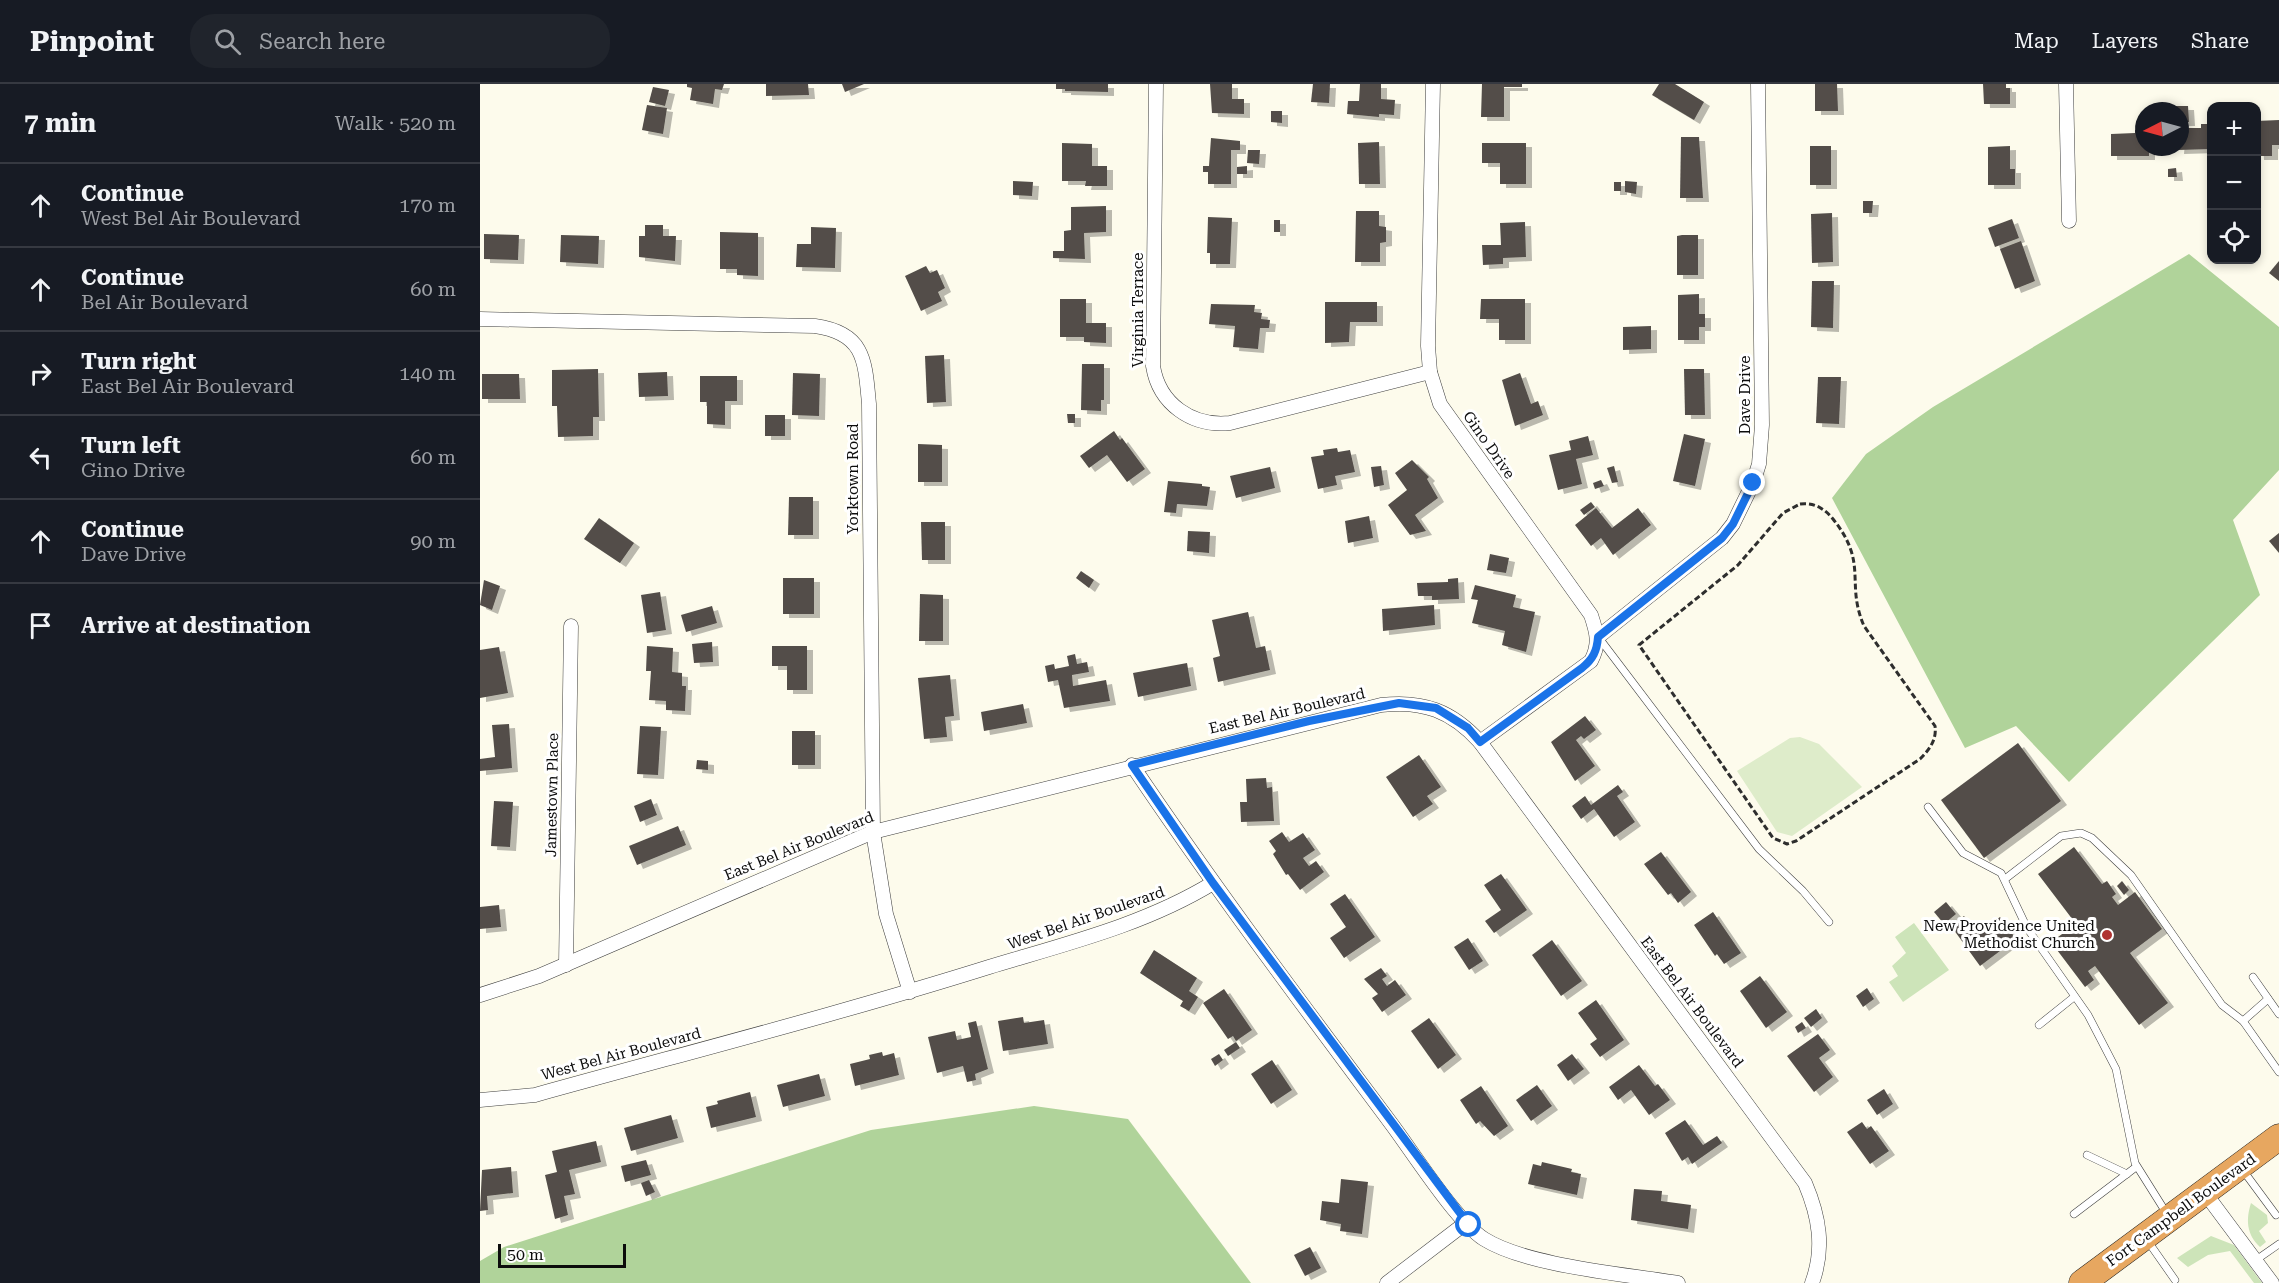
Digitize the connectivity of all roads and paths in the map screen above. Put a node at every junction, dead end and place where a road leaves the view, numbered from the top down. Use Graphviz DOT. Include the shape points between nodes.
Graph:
graph roads {
  1 [pos="1156,84"];
  2 [pos="1433,84"];
  3 [pos="1758,84"];
  4 [pos="2066,84"];
  5 [pos="2069,221"];
  6 [pos="480,319"];
  7 [pos="1430,372"];
  8 [pos="571,626"];
  9 [pos="1598,637"];
  10 [pos="1639,645"];
  11 [pos="1480,742"];
  12 [pos="1132,765"];
  13 [pos="1928,807"];
  14 [pos="873,832"];
  15 [pos="2005,879"];
  16 [pos="1213,883"];
  17 [pos="1829,922"];
  18 [pos="567,965"];
  19 [pos="2253,977"];
  20 [pos="910,992"];
  21 [pos="480,995"];
  22 [pos="2074,998"];
  23 [pos="2268,999"];
  24 [pos="2279,1014"];
  25 [pos="2243,1021"];
  26 [pos="2039,1025"];
  27 [pos="2279,1072"];
  28 [pos="480,1100"];
  29 [pos="2279,1137"];
  30 [pos="2087,1155"];
  31 [pos="2240,1166"];
  32 [pos="2136,1167"];
  33 [pos="2127,1174"];
  34 [pos="2205,1193"];
  35 [pos="2074,1214"];
  36 [pos="2276,1215"];
  37 [pos="2170,1218"];
  38 [pos="1467,1222"];
  39 [pos="2145,1237"];
  40 [pos="2279,1244"];
  41 [pos="2256,1260"];
  42 [pos="2175,1280"];
  43 [pos="1387,1283"];
  44 [pos="1678,1283"];
  45 [pos="1812,1283"];
  46 [pos="2082,1283"];
  47 [pos="2272,1283"];
  1 -- 7 [label="street, Virginia Terrace" via="1153,366 1155,381 1169,402 1202,423 1230,423"];
  2 -- 7 [label="street, Gino Drive"];
  3 -- 9 [label="street, Dave Drive" via="1762,425 1759,464 1745,502 1722,538"];
  4 -- 5 [label="street"];
  6 -- 14 [label="street, Yorktown Road" via="815,326 844,333 854,342 863,355 869,404"];
  7 -- 9 [label="street, Gino Drive" via="1440,404 1592,615"];
  8 -- 18 [label="street, Jamestown Place"];
  9 -- 11 [label="street" via="1591,661"];
  9 -- 17 [label="lane" via="1759,849"];
  10 -- 10 [label="path" via="1773,838 1782,843 1797,840 1914,764 1935,738 1935,726 1864,626 1858,610 1857,569 1850,542 1831,517 1813,505 1800,504 1784,513 1738,564"];
  11 -- 12 [label="street, East Bel Air Boulevard" via="1468,728 1436,708 1399,703"];
  11 -- 45 [label="street, East Bel Air Boulevard" via="1805,1183 1819,1221 1820,1251"];
  12 -- 14 [label="street, East Bel Air Boulevard"];
  12 -- 16 [label="street"];
  13 -- 15 [label="lane" via="1962,853 2001,873"];
  14 -- 18 [label="street, East Bel Air Boulevard"];
  14 -- 20 [label="street, Yorktown Road" via="886,914"];
  15 -- 22 [label="lane" via="2027,928"];
  15 -- 25 [label="lane" via="2061,836 2081,833 2092,838 2131,875 2222,1005"];
  16 -- 20 [label="street, West Bel Air Boulevard" via="1178,904 1127,924"];
  16 -- 38 [label="street"];
  18 -- 21 [label="street, East Bel Air Boulevard"];
  19 -- 23 [label="lane"];
  20 -- 28 [label="street, West Bel Air Boulevard" via="535,1095"];
  22 -- 26 [label="lane"];
  22 -- 32 [label="lane" via="2088,1015 2116,1069"];
  23 -- 24 [label="lane"];
  23 -- 25 [label="lane"];
  25 -- 27 [label="lane"];
  29 -- 31 [label="highway, Fort Campbell Boulevard"];
  30 -- 33 [label="lane"];
  31 -- 34 [label="highway, Fort Campbell Boulevard"];
  31 -- 36 [label="lane"];
  32 -- 33 [label="lane"];
  32 -- 37 [label="lane"];
  33 -- 35 [label="lane"];
  34 -- 37 [label="highway, Fort Campbell Boulevard"];
  34 -- 41 [label="street"];
  37 -- 39 [label="highway, Fort Campbell Boulevard"];
  38 -- 43 [label="street"];
  38 -- 44 [label="street" via="1482,1238 1517,1254"];
  39 -- 42 [label="lane"];
  39 -- 46 [label="highway, Fort Campbell Boulevard"];
  40 -- 41 [label="lane"];
  41 -- 47 [label="street"];
}
